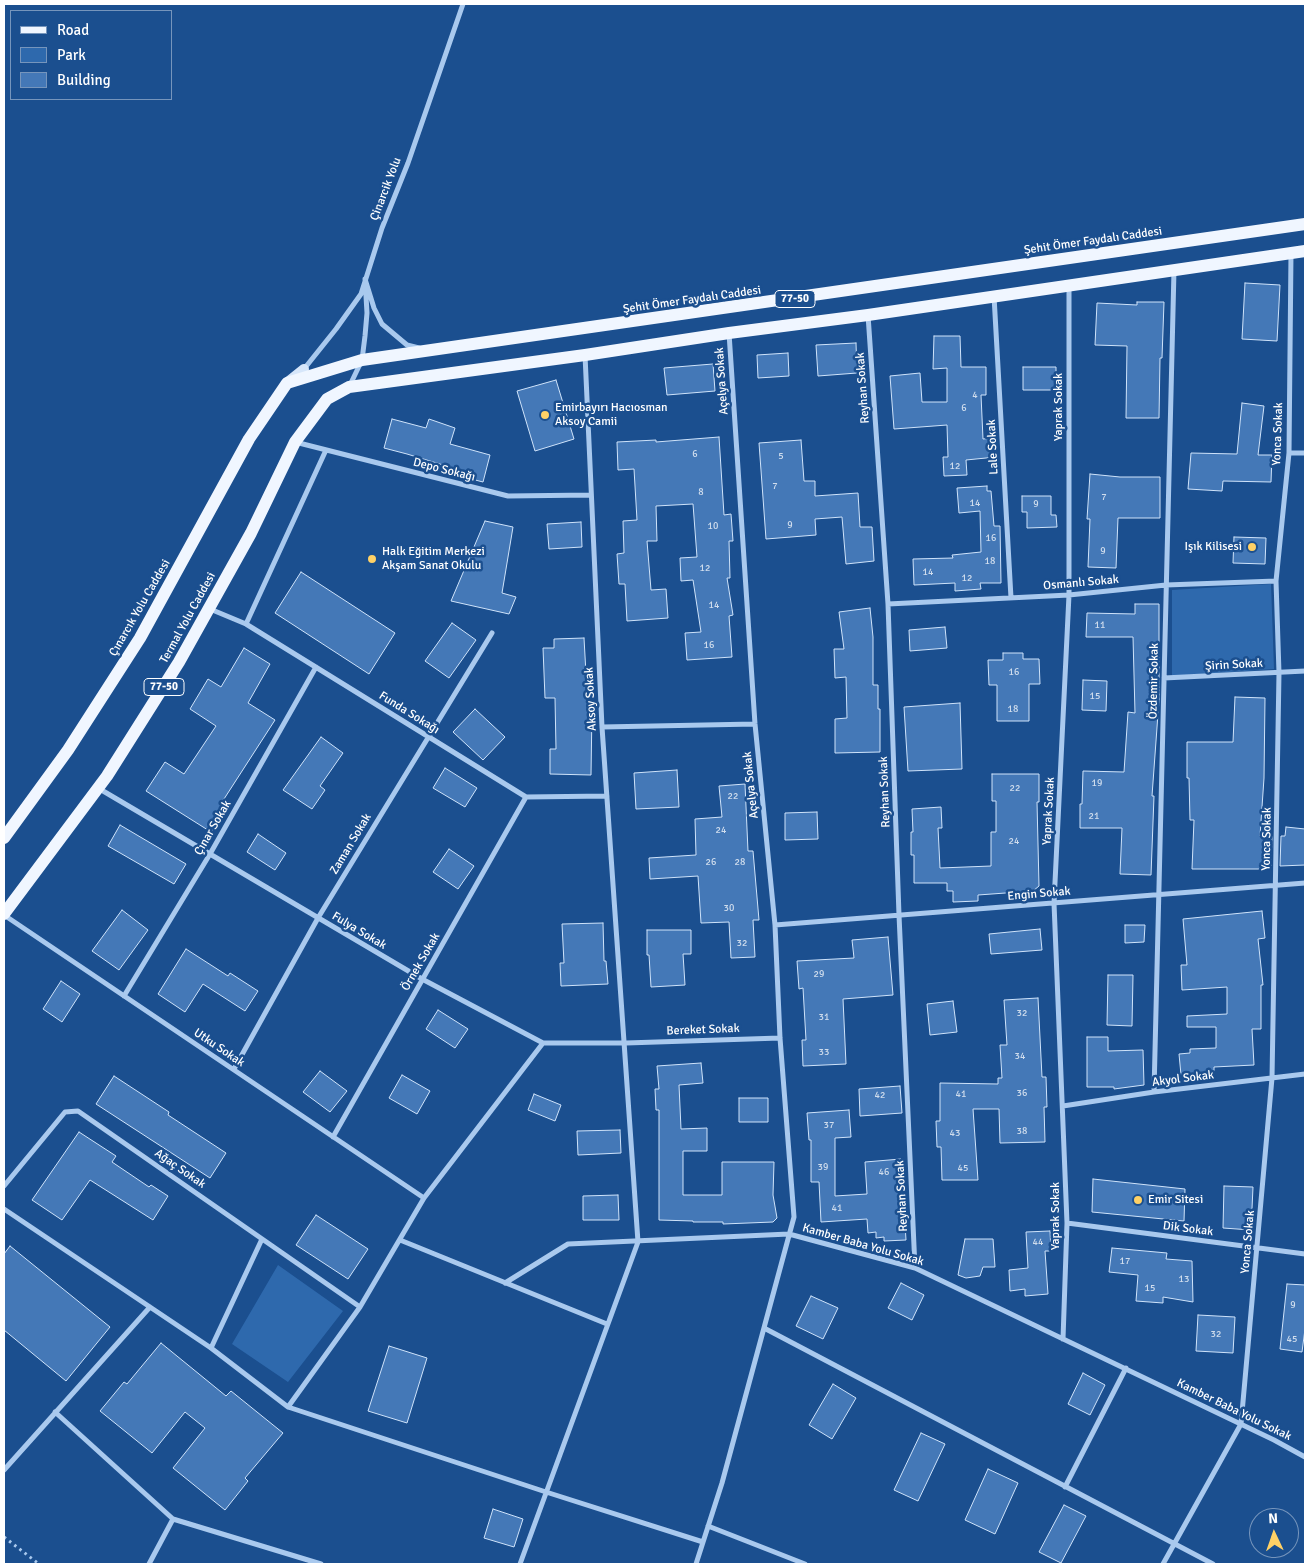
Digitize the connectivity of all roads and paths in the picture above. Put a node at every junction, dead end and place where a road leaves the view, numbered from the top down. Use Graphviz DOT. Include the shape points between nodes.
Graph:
graph roads {
  1 [pos="463,4"];
  2 [pos="1305,224"];
  3 [pos="1305,251"];
  4 [pos="1291,253"];
  5 [pos="1174,270"];
  6 [pos="364,279"];
  7 [pos="1069,285"];
  8 [pos="994,296"];
  9 [pos="868,315"];
  10 [pos="729,333"];
  11 [pos="430,351"];
  12 [pos="584,355"];
  13 [pos="362,360"];
  14 [pos="304,369"];
  15 [pos="286,383"];
  16 [pos="349,387"];
  17 [pos="295,442"];
  18 [pos="326,450"];
  19 [pos="1288,453"];
  20 [pos="1305,453"];
  21 [pos="591,495"];
  22 [pos="1276,581"];
  23 [pos="1166,585"];
  24 [pos="1070,595"];
  25 [pos="1011,598"];
  26 [pos="888,604"];
  27 [pos="209,609"];
  28 [pos="246,624"];
  29 [pos="492,633"];
  30 [pos="316,667"];
  31 [pos="1305,672"];
  32 [pos="1279,673"];
  33 [pos="1164,678"];
  34 [pos="755,724"];
  35 [pos="602,726"];
  36 [pos="429,737"];
  37 [pos="98,788"];
  38 [pos="608,796"];
  39 [pos="526,797"];
  40 [pos="4,838"];
  41 [pos="210,854"];
  42 [pos="1305,883"];
  43 [pos="1276,885"];
  44 [pos="1158,895"];
  45 [pos="1054,903"];
  46 [pos="4,914"];
  47 [pos="899,915"];
  48 [pos="318,918"];
  49 [pos="775,925"];
  50 [pos="422,979"];
  51 [pos="124,996"];
  52 [pos="780,1038"];
  53 [pos="543,1043"];
  54 [pos="626,1043"];
  55 [pos="234,1069"];
  56 [pos="1305,1074"];
  57 [pos="1272,1078"];
  58 [pos="1154,1092"];
  59 [pos="1063,1106"];
  60 [pos="333,1137"];
  61 [pos="4,1186"];
  62 [pos="424,1198"];
  63 [pos="4,1209"];
  64 [pos="1067,1224"];
  65 [pos="789,1234"];
  66 [pos="262,1239"];
  67 [pos="400,1240"];
  68 [pos="638,1242"];
  69 [pos="1257,1248"];
  70 [pos="1305,1254"];
  71 [pos="915,1268"];
  72 [pos="505,1283"];
  73 [pos="150,1307"];
  74 [pos="360,1307"];
  75 [pos="607,1324"];
  76 [pos="764,1328"];
  77 [pos="1064,1338"];
  78 [pos="210,1348"];
  79 [pos="1126,1368"];
  80 [pos="288,1407"];
  81 [pos="55,1412"];
  82 [pos="1241,1424"];
  83 [pos="1305,1457"];
  84 [pos="4,1470"];
  85 [pos="1065,1487"];
  86 [pos="546,1492"];
  87 [pos="174,1519"];
  88 [pos="708,1526"];
  89 [pos="4,1537"];
  90 [pos="704,1542"];
  91 [pos="1174,1545"];
  92 [pos="40,1564"];
  93 [pos="150,1564"];
  94 [pos="321,1564"];
  95 [pos="520,1564"];
  96 [pos="696,1564"];
  97 [pos="804,1564"];
  98 [pos="1163,1564"];
  99 [pos="1213,1564"];
  1 -- 6 [label="street, Çinarcik Yolu"];
  2 -- 11 [label="main road, Şehit Ömer Faydalı Caddesi / 77-50"];
  3 -- 4 [label="main road, 77-50"];
  4 -- 5 [label="main road, 77-50"];
  4 -- 19 [label="street, Yonca Sokak"];
  5 -- 7 [label="main road, 77-50"];
  5 -- 23 [label="street, Özdemir Sokak"];
  6 -- 11 [label="street" via="382,324 407,345"];
  6 -- 13 [label="street" via="367,312"];
  6 -- 14 [label="street, Çinarcik Yolu" via="361,294"];
  7 -- 8 [label="main road, 77-50"];
  7 -- 24 [label="street, Yaprak Sokak"];
  8 -- 9 [label="main road, 77-50"];
  8 -- 25 [label="street, Lale Sokak"];
  9 -- 10 [label="main road, 77-50"];
  9 -- 26 [label="street, Reyhan Sokak"];
  10 -- 12 [label="main road, 77-50"];
  10 -- 34 [label="street, Açelya Sokak"];
  11 -- 13 [label="main road, Şehit Ömer Faydalı Caddesi / 77-50"];
  12 -- 16 [label="main road, 77-50"];
  12 -- 21 [label="street, Aksoy Sokak"];
  13 -- 15 [label="main road, Şehit Ömer Faydalı Caddesi / 77-50"];
  13 -- 16 [label="street"];
  14 -- 15 [label="street"];
  15 -- 40 [label="main road, Çınarcık Yolu Caddesi" via="249,439 140,638 68,750"];
  16 -- 17 [label="main road, Termal Yolu Caddesi / 77-50" via="327,399"];
  17 -- 18 [label="street, Depo Sokağı"];
  17 -- 27 [label="main road, Termal Yolu Caddesi / 77-50" via="251,533"];
  18 -- 21 [label="street, Depo Sokağı" via="508,496"];
  18 -- 28 [label="street"];
  19 -- 20 [label="street"];
  19 -- 22 [label="street, Yonca Sokak"];
  21 -- 35 [label="street, Aksoy Sokak"];
  22 -- 23 [label="street, Osmanlı Sokak"];
  22 -- 32 [label="street, Yonca Sokak"];
  23 -- 24 [label="street, Osmanlı Sokak"];
  23 -- 33 [label="street, Özdemir Sokak"];
  24 -- 25 [label="street, Osmanlı Sokak"];
  24 -- 45 [label="street, Yaprak Sokak"];
  25 -- 26 [label="street, Osmanlı Sokak"];
  26 -- 47 [label="street, Reyhan Sokak"];
  27 -- 28 [label="street, Funda Sokağı"];
  27 -- 37 [label="main road, Termal Yolu Caddesi / 77-50"];
  28 -- 30 [label="street, Funda Sokağı"];
  29 -- 36 [label="street, Zaman Sokak"];
  30 -- 36 [label="street, Funda Sokağı"];
  30 -- 41 [label="street, Çınar Sokak"];
  31 -- 32 [label="street, Şirin Sokak"];
  32 -- 33 [label="street, Şirin Sokak"];
  32 -- 43 [label="street, Yonca Sokak"];
  33 -- 44 [label="street, Özdemir Sokak"];
  34 -- 35 [label="street"];
  34 -- 49 [label="street, Açelya Sokak"];
  35 -- 38 [label="street, Aksoy Sokak"];
  36 -- 39 [label="street, Funda Sokağı"];
  36 -- 48 [label="street, Zaman Sokak"];
  37 -- 41 [label="street, Fulya Sokak"];
  37 -- 46 [label="main road, Termal Yolu Caddesi / 77-50"];
  38 -- 39 [label="street"];
  38 -- 54 [label="street, Aksoy Sokak"];
  39 -- 50 [label="street, Örnek Sokak"];
  41 -- 48 [label="street, Fulya Sokak"];
  41 -- 51 [label="street, Çınar Sokak"];
  42 -- 43 [label="street, Engin Sokak"];
  43 -- 44 [label="street, Engin Sokak"];
  43 -- 57 [label="street, Yonca Sokak"];
  44 -- 45 [label="street, Engin Sokak"];
  44 -- 58 [label="street, Özdemir Sokak"];
  45 -- 47 [label="street, Engin Sokak"];
  45 -- 59 [label="street, Yaprak Sokak"];
  46 -- 51 [label="street, Utku Sokak"];
  47 -- 49 [label="street, Engin Sokak"];
  47 -- 71 [label="street, Reyhan Sokak"];
  48 -- 50 [label="street, Fulya Sokak"];
  48 -- 55 [label="street, Zaman Sokak"];
  49 -- 52 [label="street, Açelya Sokak"];
  50 -- 53 [label="street, Fulya Sokak"];
  50 -- 60 [label="street, Örnek Sokak"];
  51 -- 55 [label="street, Utku Sokak"];
  52 -- 54 [label="street, Bereket Sokak"];
  52 -- 65 [label="street, Açelya Sokak" via="794,1217"];
  53 -- 54 [label="street, Fulya Sokak"];
  53 -- 62 [label="street"];
  54 -- 68 [label="street, Aksoy Sokak"];
  55 -- 60 [label="street, Utku Sokak"];
  56 -- 57 [label="street, Akyol Sokak"];
  57 -- 58 [label="street, Akyol Sokak"];
  57 -- 69 [label="street, Yonca Sokak"];
  58 -- 59 [label="street, Akyol Sokak"];
  59 -- 64 [label="street, Yaprak Sokak"];
  60 -- 62 [label="street, Utku Sokak"];
  61 -- 66 [label="street, Ağaç Sokak" via="65,1112 78,1111"];
  62 -- 67 [label="street"];
  63 -- 73 [label="street"];
  64 -- 69 [label="street, Dik Sokak"];
  64 -- 77 [label="street, Yaprak Sokak"];
  65 -- 68 [label="street, Kamber Baba Yolu Sokak"];
  65 -- 71 [label="street, Kamber Baba Yolu Sokak"];
  65 -- 76 [label="street, Açelya Sokak"];
  66 -- 74 [label="street, Ağaç Sokak"];
  66 -- 78 [label="street"];
  67 -- 72 [label="street"];
  67 -- 74 [label="street"];
  68 -- 72 [label="street, Kamber Baba Yolu Sokak" via="568,1244"];
  68 -- 75 [label="street"];
  69 -- 70 [label="street, Dik Sokak"];
  69 -- 82 [label="street, Yonca Sokak"];
  71 -- 77 [label="street, Kamber Baba Yolu Sokak"];
  72 -- 75 [label="street"];
  73 -- 78 [label="street"];
  73 -- 81 [label="street"];
  74 -- 80 [label="street"];
  75 -- 86 [label="street"];
  76 -- 85 [label="street"];
  76 -- 88 [label="street, Açelya Sokak"];
  77 -- 79 [label="street, Kamber Baba Yolu Sokak"];
  78 -- 80 [label="street"];
  79 -- 82 [label="street, Kamber Baba Yolu Sokak"];
  79 -- 85 [label="street"];
  80 -- 86 [label="street"];
  81 -- 84 [label="street"];
  81 -- 87 [label="street"];
  82 -- 83 [label="street, Kamber Baba Yolu Sokak"];
  82 -- 91 [label="street"];
  85 -- 91 [label="street"];
  86 -- 90 [label="street"];
  86 -- 95 [label="street"];
  87 -- 93 [label="street"];
  87 -- 94 [label="street"];
  88 -- 90 [label="street, Açelya Sokak"];
  88 -- 97 [label="street"];
  89 -- 92 [label="path"];
  90 -- 96 [label="street, Açelya Sokak"];
  91 -- 98 [label="street"];
  91 -- 99 [label="street"];
}
